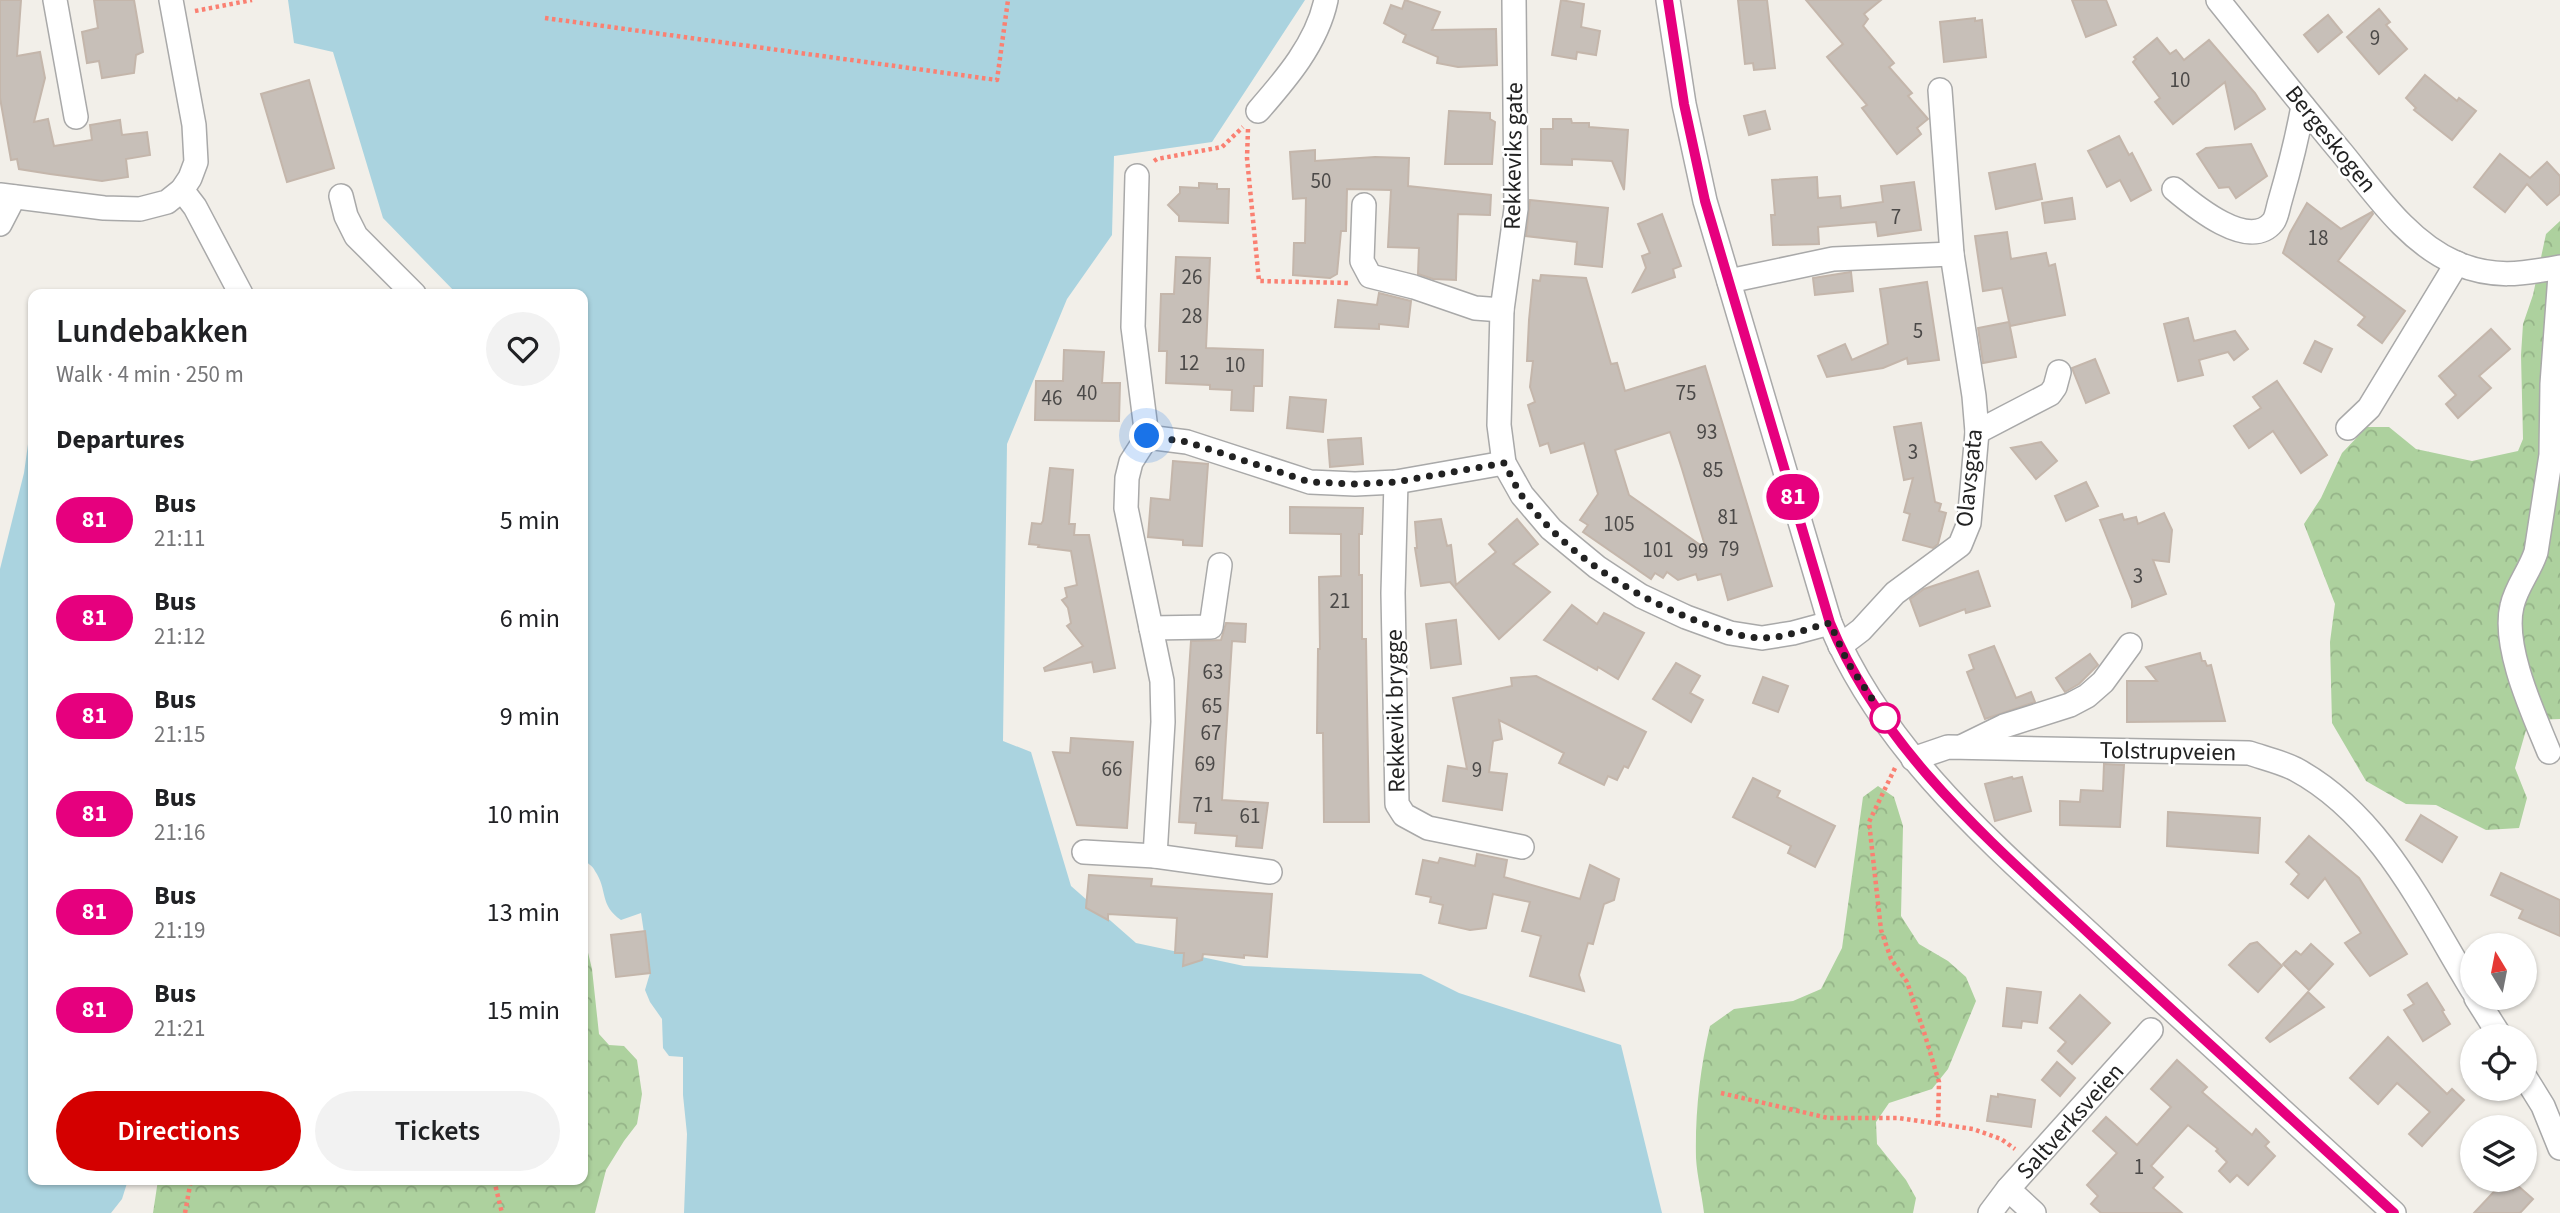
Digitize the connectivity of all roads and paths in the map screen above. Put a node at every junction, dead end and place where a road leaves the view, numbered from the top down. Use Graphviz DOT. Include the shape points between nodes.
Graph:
graph roads {
  1 [pos="54,0"];
  2 [pos="252,0"];
  3 [pos="1008,0"];
  4 [pos="1326,0"];
  5 [pos="1514,0"];
  6 [pos="1668,0"];
  7 [pos="2218,0"];
  8 [pos="172,7"];
  9 [pos="545,18"];
  10 [pos="1940,90"];
  11 [pos="2303,106"];
  12 [pos="1258,111"];
  13 [pos="76,117"];
  14 [pos="1137,176"];
  15 [pos="2174,189"];
  16 [pos="181,190"];
  17 [pos="7,196"];
  18 [pos="341,196"];
  19 [pos="1364,205"];
  20 [pos="0,224"];
  21 [pos="1952,254"];
  22 [pos="2456,263"];
  23 [pos="2560,267"];
  24 [pos="2560,275"];
  25 [pos="1370,276"];
  26 [pos="1729,281"];
  27 [pos="238,289"];
  28 [pos="409,289"];
  29 [pos="1502,310"];
  30 [pos="2059,372"];
  31 [pos="2348,428"];
  32 [pos="1977,432"];
  33 [pos="1147,436"];
  34 [pos="1504,463"];
  35 [pos="1396,482"];
  36 [pos="1220,565"];
  37 [pos="1830,623"];
  38 [pos="1151,628"];
  39 [pos="2130,645"];
  40 [pos="1840,646"];
  41 [pos="1960,748"];
  42 [pos="2549,752"];
  43 [pos="1904,763"];
  44 [pos="1522,847"];
  45 [pos="1084,852"];
  46 [pos="1155,856"];
  47 [pos="1270,872"];
  48 [pos="2460,970"];
  49 [pos="2151,1030"];
  50 [pos="1721,1093"];
  51 [pos="2537,1096"];
  52 [pos="1938,1124"];
  53 [pos="2560,1148"];
  54 [pos="2032,1162"];
  55 [pos="190,1185"];
  56 [pos="495,1185"];
  57 [pos="2008,1189"];
  58 [pos="184,1213"];
  59 [pos="502,1213"];
  60 [pos="1990,1213"];
  61 [pos="2034,1213"];
  62 [pos="2394,1213"];
  1 -- 13 [label="street"];
  2 -- 8 [label="path"];
  3 -- 9 [label="path" via="997,80"];
  4 -- 12 [label="street" via="1309,44"];
  5 -- 29 [label="street, Rekkeviks gate" via="1516,209"];
  6 -- 26 [label="street" via="1686,116"];
  7 -- 11 [label="street, Bergeskogen"];
  8 -- 16 [label="street" via="194,125 196,162"];
  10 -- 21 [label="street, Olavsgata"];
  11 -- 15 [label="street" via="2274,221 2265,228 2250,232 2226,227"];
  11 -- 22 [label="street, Bergeskogen" via="2404,225"];
  14 -- 25 [label="path" via="1157,159 1222,147 1248,122 1259,281 1349,284"];
  14 -- 33 [label="street" via="1133,327"];
  16 -- 17 [label="street" via="167,202 139,209"];
  16 -- 27 [label="street" via="195,207"];
  17 -- 20 [label="street"];
  18 -- 28 [label="street" via="356,236"];
  19 -- 25 [label="street" via="1362,261"];
  21 -- 26 [label="street" via="1833,259"];
  21 -- 32 [label="street, Olavsgata"];
  22 -- 23 [label="street, Bergeskogen" via="2518,275"];
  22 -- 31 [label="street" via="2369,408"];
  24 -- 42 [label="street" via="2551,455 2536,552 2512,605 2510,621 2515,661"];
  25 -- 29 [label="street" via="1475,308"];
  26 -- 37 [label="street"];
  29 -- 34 [label="street, Rekkeviks gate" via="1499,425"];
  30 -- 32 [label="street" via="2050,394"];
  32 -- 40 [label="street, Olavsgata" via="1969,523 1960,545 1895,593"];
  33 -- 35 [label="street" via="1187,442 1310,482"];
  33 -- 38 [label="street" via="1131,462 1126,508"];
  34 -- 35 [label="street"];
  34 -- 37 [label="street, Rekkeviks gate" via="1522,495 1551,529 1641,596 1730,633 1762,638"];
  35 -- 44 [label="street, Rekkevik brygge" via="1397,804 1404,815 1427,828"];
  36 -- 38 [label="street" via="1211,627"];
  37 -- 40 [label="street"];
  38 -- 46 [label="street" via="1163,708"];
  39 -- 41 [label="street, Tolstrupveien" via="2087,696 2004,726"];
  40 -- 43 [label="street"];
  41 -- 43 [label="street, Tolstrupveien" via="1948,747"];
  41 -- 48 [label="street, Tolstrupveien" via="2249,753 2294,769 2339,799 2382,843"];
  43 -- 52 [label="path" via="1869,822 1881,930 1891,959 1907,982 1939,1082"];
  43 -- 62 [label="street"];
  45 -- 46 [label="street"];
  46 -- 47 [label="street"];
  49 -- 54 [label="street, Saltverksveien"];
  50 -- 52 [label="path" via="1828,1118 1899,1118"];
  51 -- 53 [label="street"];
  52 -- 54 [label="path" via="2001,1139"];
  54 -- 57 [label="street, Saltverksveien"];
  55 -- 58 [label="path"];
  56 -- 59 [label="path"];
  57 -- 60 [label="street, Saltverksveien"];
  57 -- 61 [label="street"];
}
